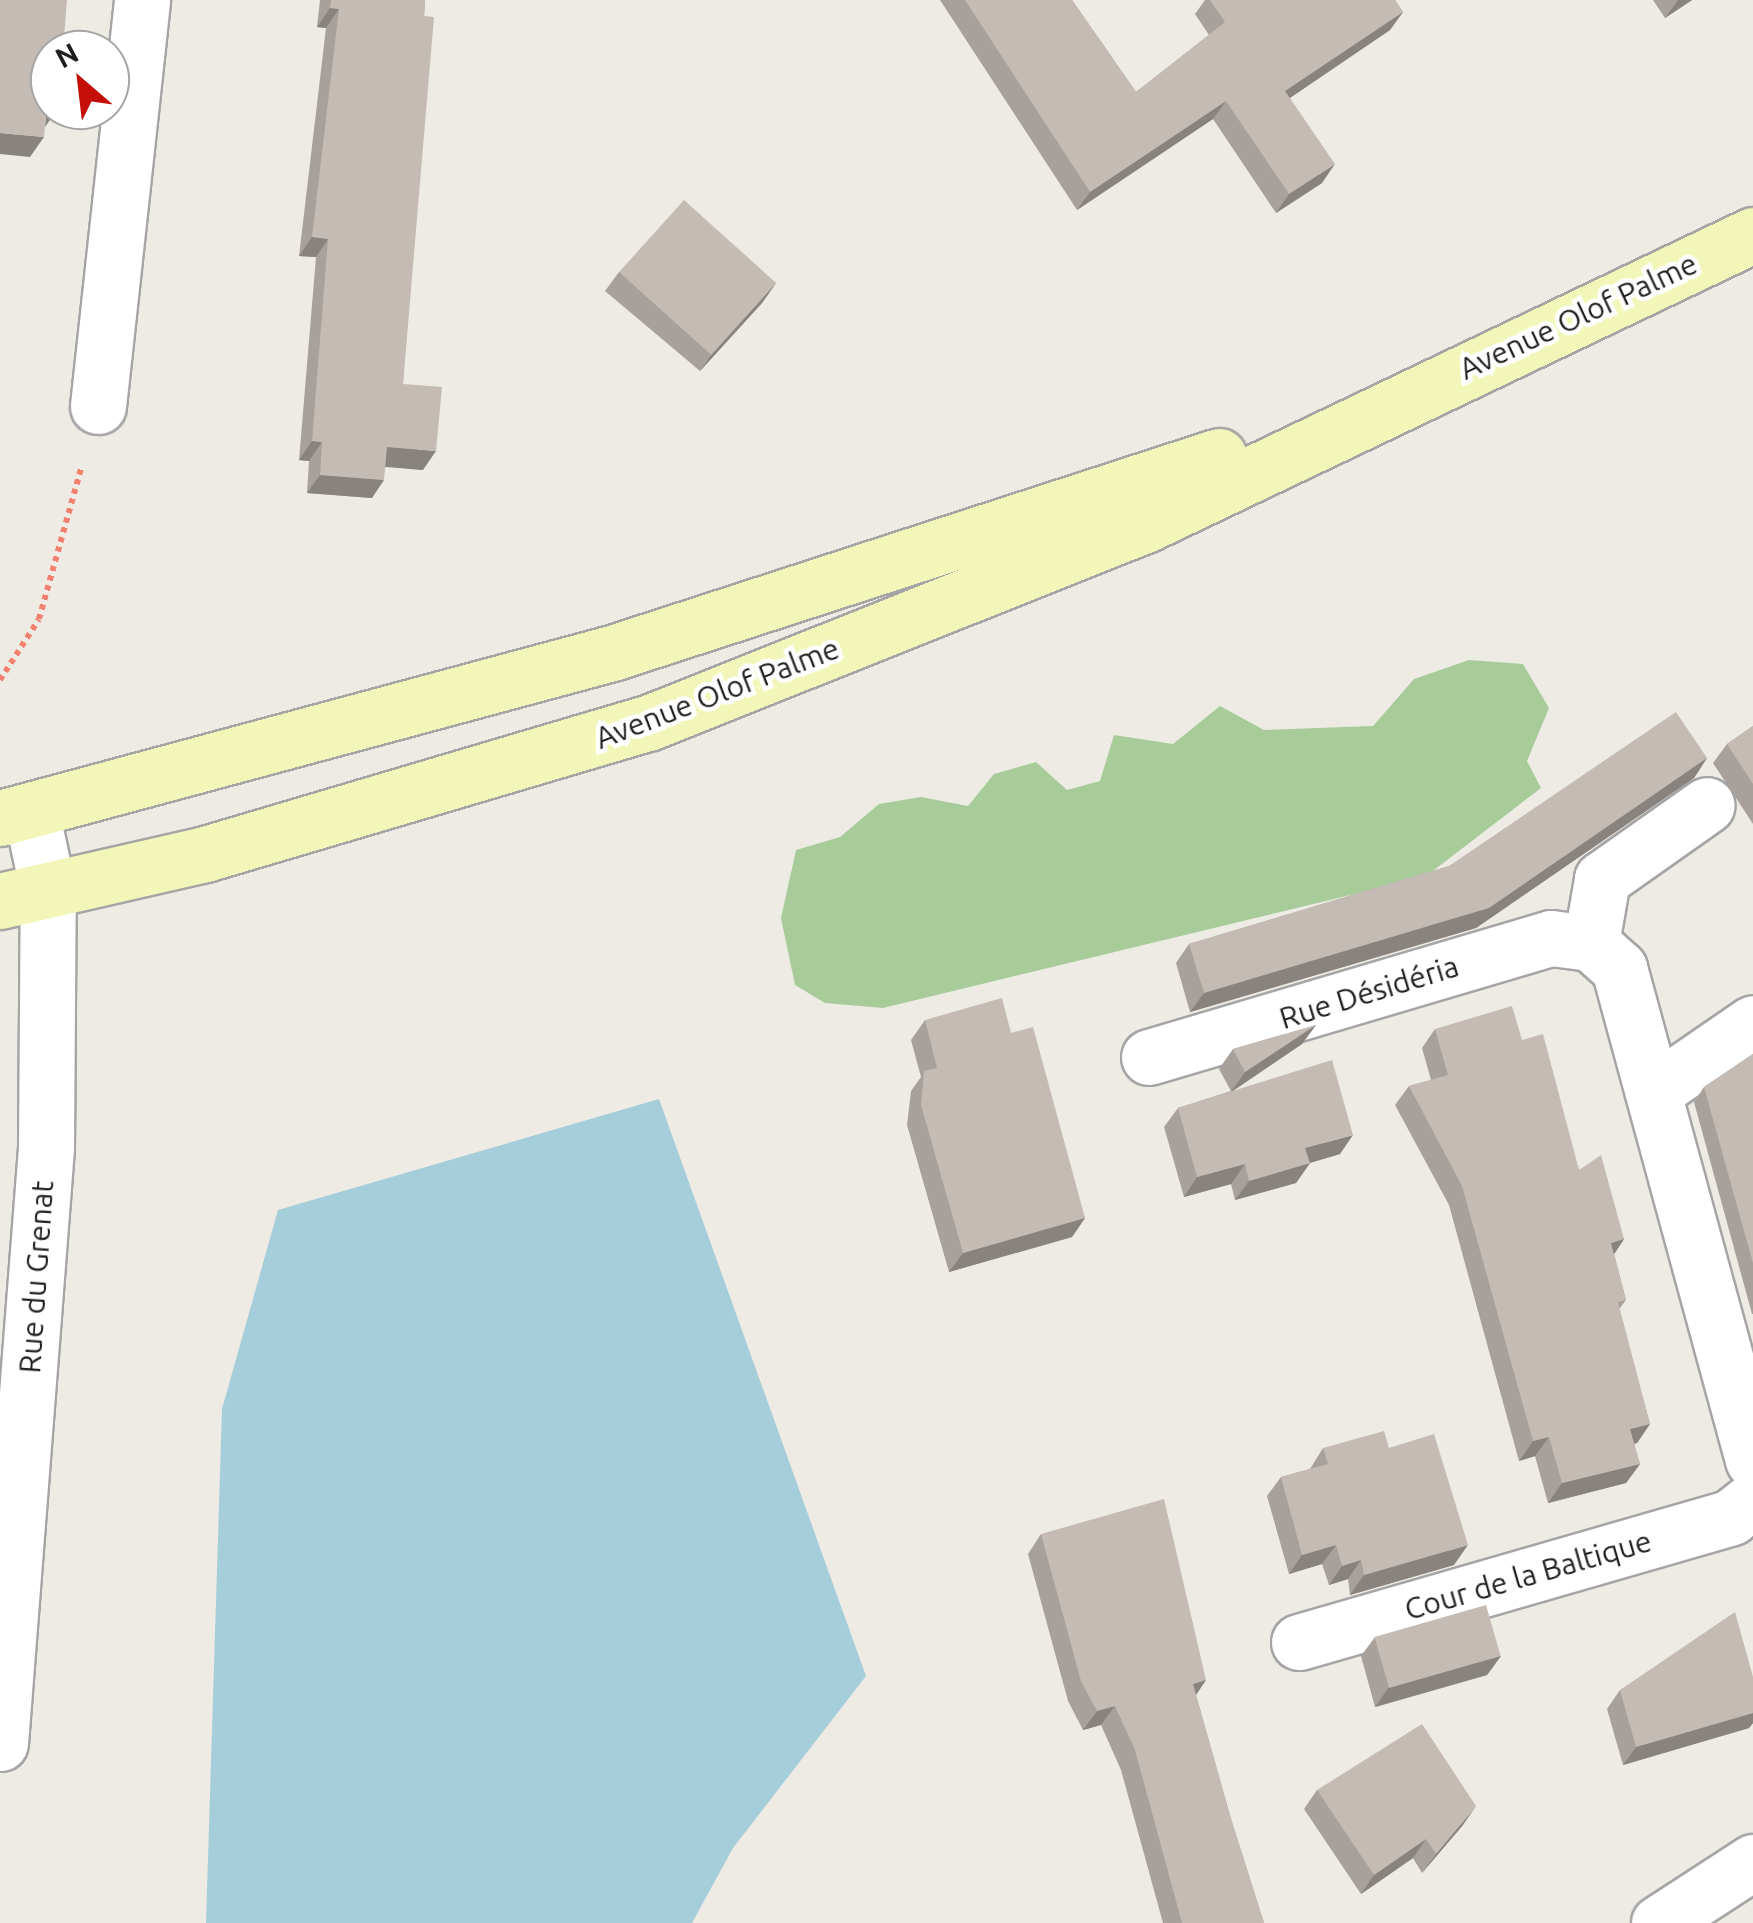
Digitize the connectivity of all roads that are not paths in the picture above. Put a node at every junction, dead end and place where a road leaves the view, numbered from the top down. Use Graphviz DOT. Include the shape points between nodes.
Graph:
graph roads {
  1 [pos="142,0"];
  2 [pos="1753,235"];
  3 [pos="1402,397"];
  4 [pos="98,406"];
  5 [pos="1707,805"];
  6 [pos="15,815"];
  7 [pos="24,896"];
  8 [pos="1591,944"];
  9 [pos="1753,1023"];
  10 [pos="1149,1057"];
  11 [pos="1653,1092"];
  12 [pos="1753,1460"];
  13 [pos="1753,1500"];
  14 [pos="1300,1642"];
  15 [pos="0,1744"];
  16 [pos="1753,1862"];
  17 [pos="1659,1923"];
  1 -- 4 [label="street"];
  2 -- 3 [label="main road, Avenue Olof Palme"];
  3 -- 6 [label="main road, Avenue Olof Palme" via="612,653"];
  3 -- 7 [label="main road, Avenue Olof Palme" via="1146,524 648,724 205,854"];
  5 -- 8 [label="street" via="1602,879"];
  6 -- 7 [label="street, Rue du Grenat"];
  7 -- 15 [label="street, Rue du Grenat" via="46,1148"];
  8 -- 10 [label="street, Rue Désidéria" via="1550,938"];
  8 -- 11 [label="street" via="1619,968"];
  9 -- 11 [label="street"];
  11 -- 12 [label="street"];
  13 -- 14 [label="street, Cour de la Baltique" via="1731,1517"];
  16 -- 17 [label="street"];
}
